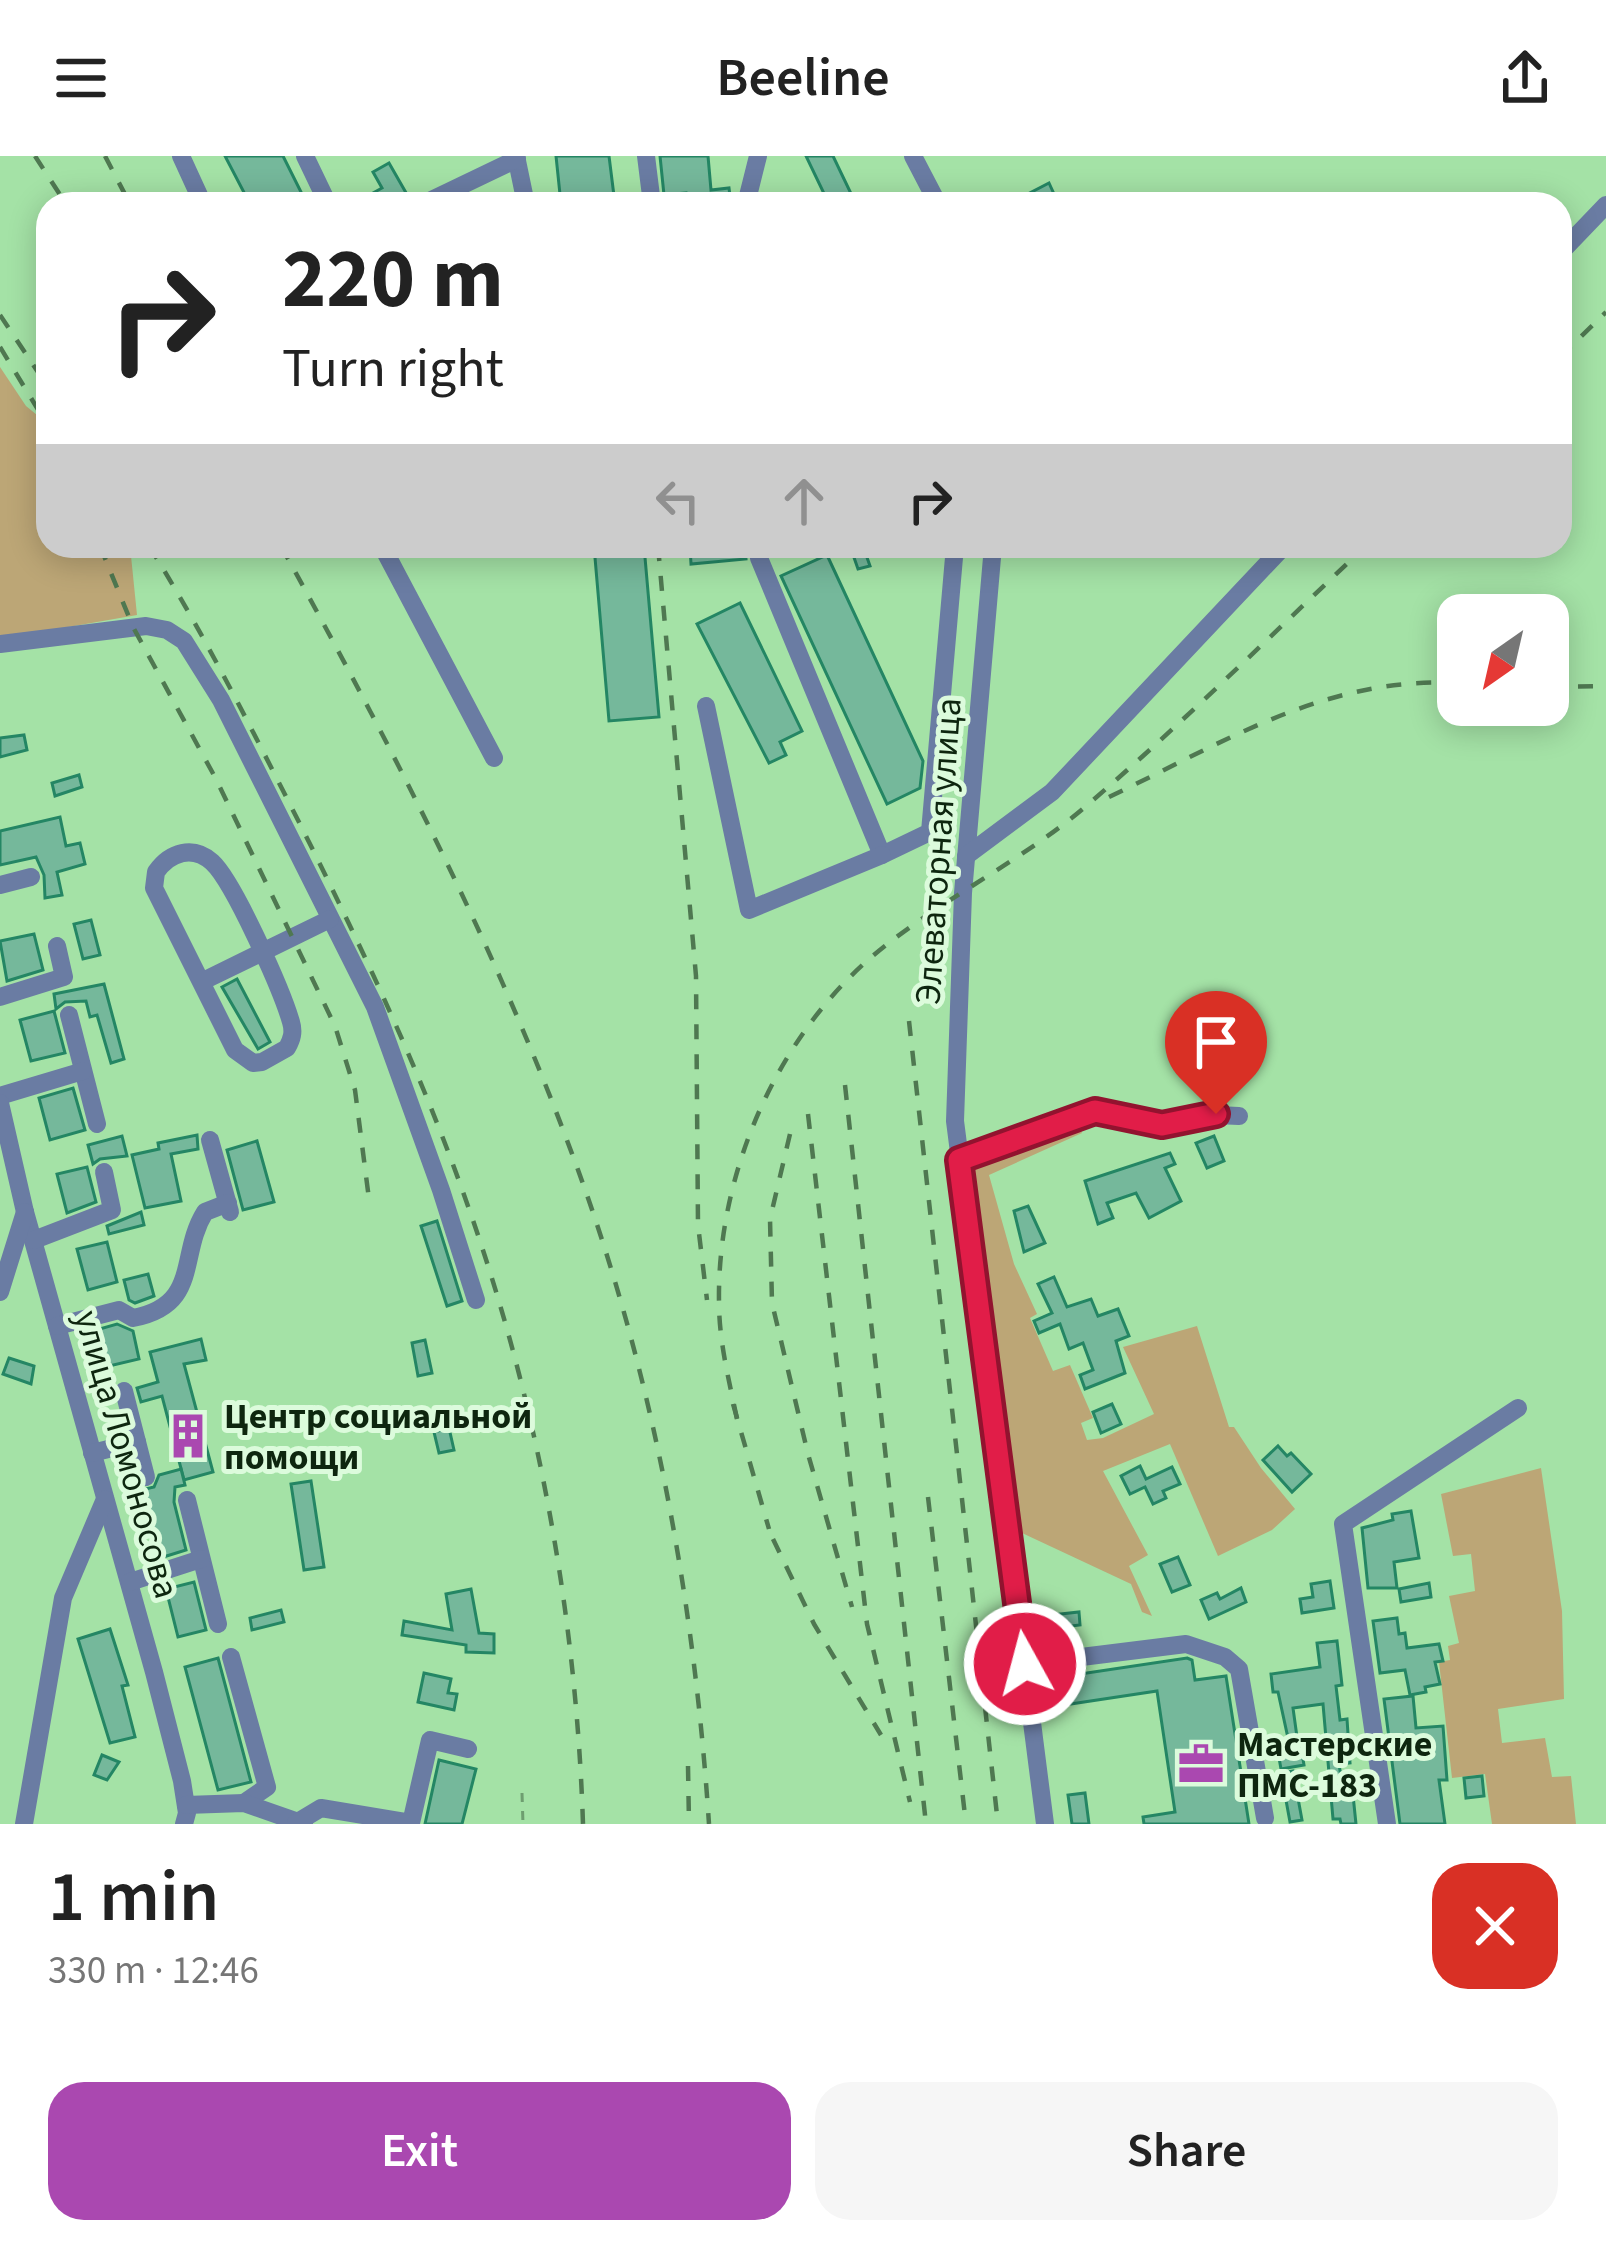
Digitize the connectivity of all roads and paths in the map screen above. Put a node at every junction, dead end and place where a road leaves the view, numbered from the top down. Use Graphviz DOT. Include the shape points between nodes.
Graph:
graph roads {
  1 [pos="181,156"];
  2 [pos="304,156"];
  3 [pos="646,156"];
  4 [pos="758,156"];
  5 [pos="913,156"];
  6 [pos="517,158"];
  7 [pos="198,192"];
  8 [pos="322,192"];
  9 [pos="447,192"];
  10 [pos="524,192"];
  11 [pos="650,192"];
  12 [pos="749,192"];
  13 [pos="932,192"];
  14 [pos="1606,205"];
  15 [pos="1572,240"];
  16 [pos="388,558"];
  17 [pos="759,558"];
  18 [pos="954,558"];
  19 [pos="992,558"];
  20 [pos="1273,558"];
  21 [pos="0,644"];
  22 [pos="706,706"];
  23 [pos="494,758"];
  24 [pos="882,855"];
  25 [pos="965,856"];
  26 [pos="31,877"];
  27 [pos="0,885"];
  28 [pos="330,919"];
  29 [pos="57,946"];
  30 [pos="261,952"];
  31 [pos="201,982"];
  32 [pos="0,997"];
  33 [pos="69,1015"];
  34 [pos="83,1071"];
  35 [pos="0,1100"];
  36 [pos="1239,1116"];
  37 [pos="97,1124"];
  38 [pos="209,1140"];
  39 [pos="959,1160"];
  40 [pos="104,1172"];
  41 [pos="25,1212"];
  42 [pos="34,1240"];
  43 [pos="0,1292"];
  44 [pos="476,1300"];
  45 [pos="57,1326"];
  46 [pos="124,1391"];
  47 [pos="1518,1408"];
  48 [pos="137,1442"];
  49 [pos="92,1453"];
  50 [pos="146,1478"];
  51 [pos="105,1499"];
  52 [pos="187,1501"];
  53 [pos="201,1559"];
  54 [pos="130,1582"];
  55 [pos="218,1624"];
  56 [pos="231,1657"];
  57 [pos="1025,1664"];
  58 [pos="468,1749"];
  59 [pos="522,1793"];
  60 [pos="244,1803"];
  61 [pos="185,1814"];
  62 [pos="1265,1818"];
  63 [pos="300,1823"];
  64 [pos="24,1824"];
  65 [pos="523,1824"];
  66 [pos="1045,1824"];
  67 [pos="1387,1824"];
  1 -- 7 [label="street"];
  2 -- 8 [label="street"];
  3 -- 11 [label="street"];
  4 -- 12 [label="street"];
  5 -- 13 [label="street"];
  6 -- 9 [label="street"];
  6 -- 10 [label="street"];
  14 -- 15 [label="street"];
  16 -- 23 [label="street"];
  17 -- 24 [label="street"];
  18 -- 24 [label="street" via="930,832"];
  19 -- 25 [label="street, Элеваторная улица"];
  20 -- 25 [label="street" via="1052,792"];
  21 -- 28 [label="street" via="146,626 184,641"];
  22 -- 24 [label="street" via="748,910"];
  25 -- 39 [label="street, Элеваторная улица"];
  26 -- 27 [label="street"];
  28 -- 30 [label="street"];
  28 -- 44 [label="street" via="375,1007"];
  29 -- 32 [label="street" via="64,977"];
  30 -- 31 [label="street"];
  30 -- 31 [label="street" via="292,1026 291,1042 262,1063 235,1050"];
  30 -- 31 [label="street" via="215,866 189,850 176,856 156,872 154,888"];
  33 -- 34 [label="street"];
  34 -- 35 [label="street"];
  34 -- 37 [label="street"];
  35 -- 41 [label="street, улица Ломоносова"];
  36 -- 39 [label="street" via="1162,1125 1095,1111"];
  38 -- 45 [label="street" via="229,1207 205,1212 178,1293 154,1314 133,1318 119,1310"];
  39 -- 57 [label="street, Элеваторная улица"];
  40 -- 42 [label="street" via="112,1210"];
  41 -- 42 [label="street, улица Ломоносова"];
  41 -- 43 [label="street"];
  42 -- 45 [label="street, улица Ломоносова"];
  45 -- 49 [label="street, улица Ломоносова"];
  46 -- 48 [label="street"];
  47 -- 67 [label="street" via="1343,1525"];
  48 -- 49 [label="street"];
  48 -- 50 [label="street"];
  49 -- 51 [label="street, улица Ломоносова"];
  51 -- 54 [label="street, улица Ломоносова"];
  51 -- 64 [label="street" via="63,1598"];
  52 -- 53 [label="street"];
  53 -- 54 [label="street"];
  53 -- 55 [label="street"];
  54 -- 61 [label="street, улица Ломоносова"];
  56 -- 60 [label="street" via="267,1787"];
  57 -- 62 [label="street" via="1186,1644 1225,1658 1239,1669"];
  57 -- 66 [label="street, Элеваторная улица"];
  58 -- 63 [label="street" via="430,1741 412,1823 321,1808"];
  59 -- 65 [label="path"];
  60 -- 61 [label="street"];
  60 -- 63 [label="street"];
}
